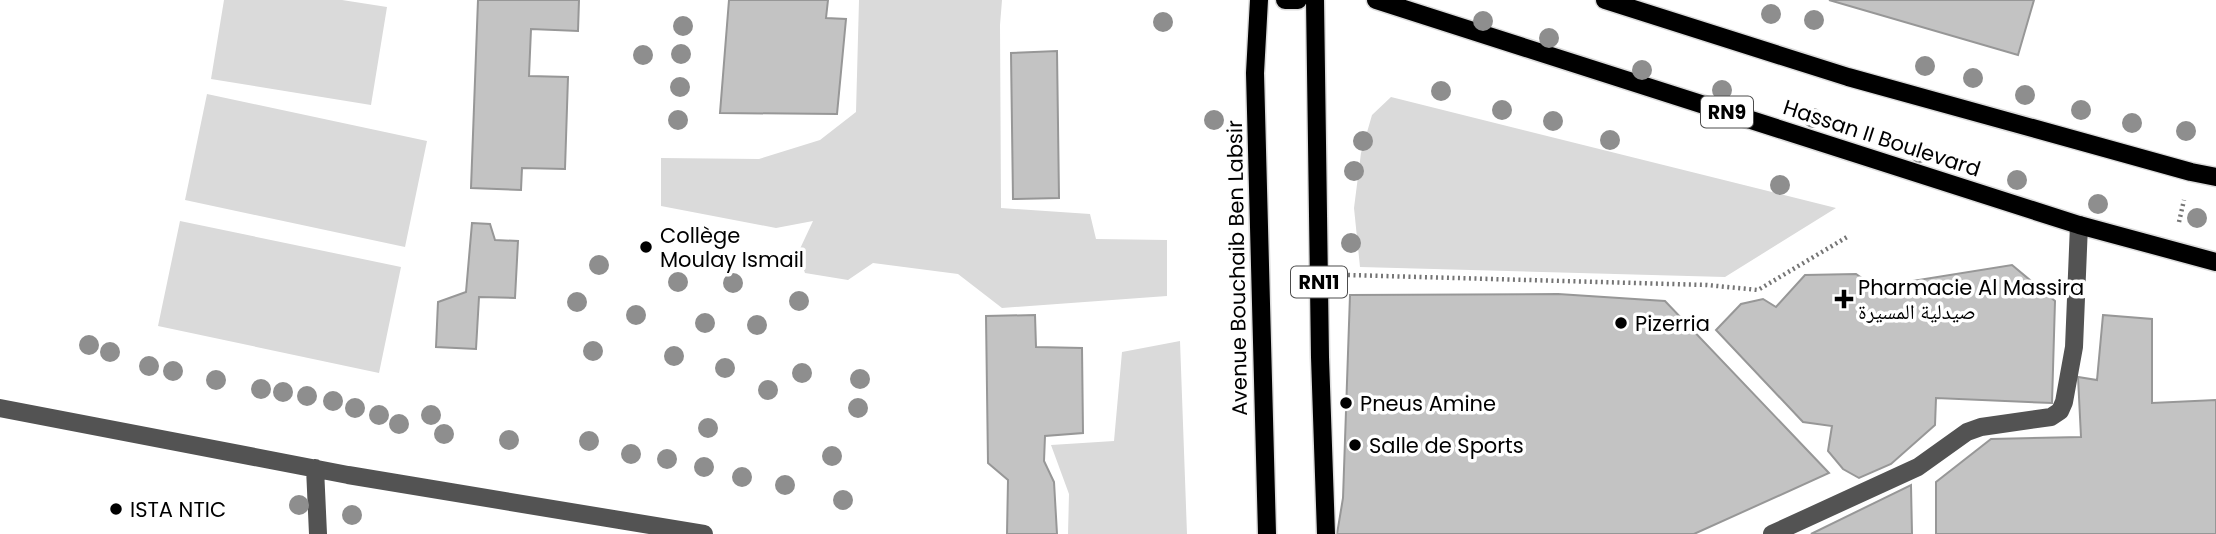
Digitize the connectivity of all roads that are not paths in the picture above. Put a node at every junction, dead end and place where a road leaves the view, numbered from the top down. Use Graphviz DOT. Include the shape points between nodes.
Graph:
graph roads {
  1 [pos="1259,0"];
  2 [pos="1285,0"];
  3 [pos="1297,0"];
  4 [pos="1315,0"];
  5 [pos="1376,0"];
  6 [pos="1605,0"];
  7 [pos="2216,177"];
  8 [pos="2079,225"];
  9 [pos="2216,262"];
  10 [pos="0,408"];
  11 [pos="315,468"];
  12 [pos="696,533"];
  13 [pos="318,534"];
  14 [pos="1267,534"];
  15 [pos="1326,534"];
  16 [pos="1772,534"];
  1 -- 14 [label="main road, Avenue Bouchaib Ben Labsir / RN11" via="1255,74"];
  2 -- 3 [label="main road"];
  4 -- 15 [label="main road, RN11"];
  5 -- 8 [label="main road, Hassan II Boulevard / RN9"];
  6 -- 7 [label="main road" via="1848,76"];
  8 -- 9 [label="main road, Hassan II Boulevard / RN9"];
  8 -- 16 [label="street" via="2074,347 2060,411 2051,417 1974,429 1918,467"];
  10 -- 11 [label="street"];
  11 -- 12 [label="street"];
  11 -- 13 [label="street"];
}
